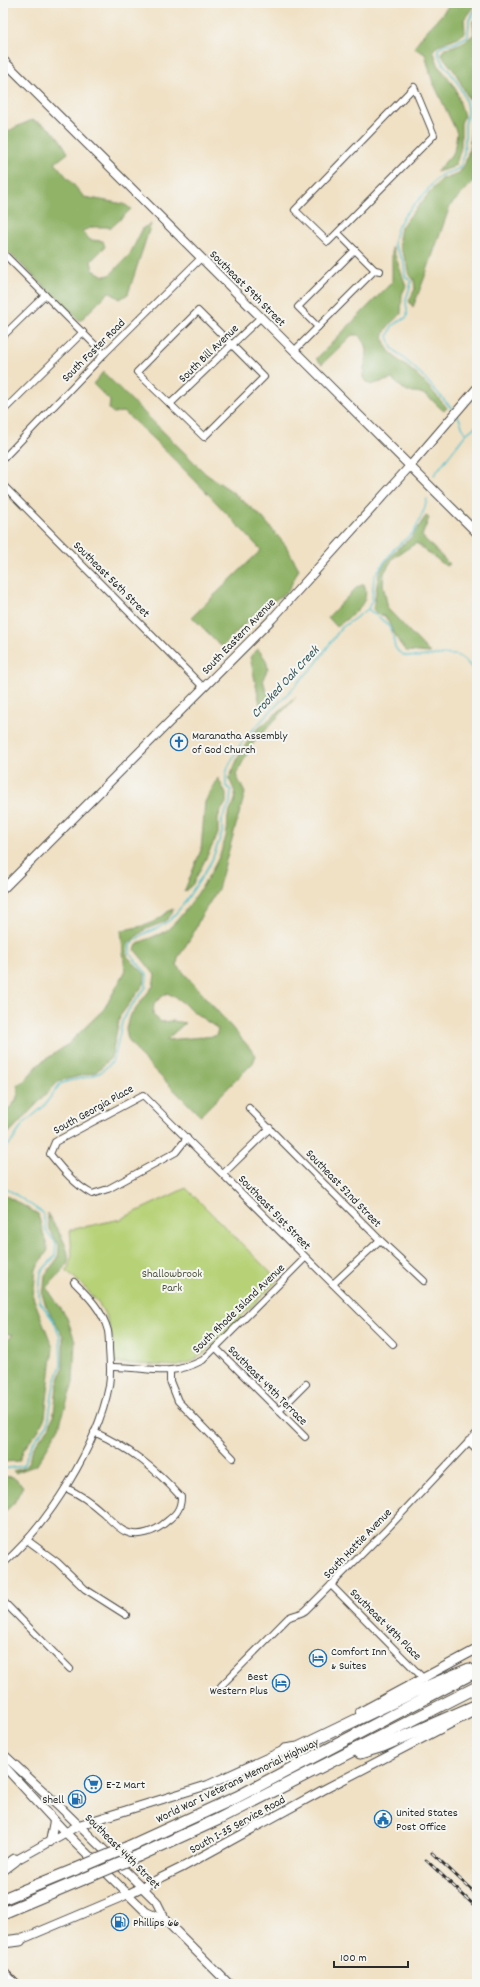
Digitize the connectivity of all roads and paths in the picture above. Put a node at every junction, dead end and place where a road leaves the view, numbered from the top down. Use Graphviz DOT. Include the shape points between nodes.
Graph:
graph roads {
  1 [pos="3,60"];
  2 [pos="338,233"];
  3 [pos="355,250"];
  4 [pos="4,256"];
  5 [pos="201,258"];
  6 [pos="45,295"];
  7 [pos="261,317"];
  8 [pos="318,327"];
  9 [pos="83,332"];
  10 [pos="3,336"];
  11 [pos="233,345"];
  12 [pos="294,351"];
  13 [pos="104,354"];
  14 [pos="477,388"];
  15 [pos="170,404"];
  16 [pos="3,411"];
  17 [pos="3,459"];
  18 [pos="410,466"];
  19 [pos="3,485"];
  20 [pos="477,533"];
  21 [pos="204,688"];
  22 [pos="3,890"];
  23 [pos="143,1095"];
  24 [pos="249,1108"];
  25 [pos="270,1128"];
  26 [pos="187,1138"];
  27 [pos="223,1174"];
  28 [pos="380,1240"];
  29 [pos="305,1258"];
  30 [pos="74,1282"];
  31 [pos="424,1282"];
  32 [pos="333,1284"];
  33 [pos="393,1344"];
  34 [pos="216,1348"];
  35 [pos="110,1367"];
  36 [pos="170,1371"];
  37 [pos="306,1384"];
  38 [pos="279,1411"];
  39 [pos="94,1432"];
  40 [pos="477,1433"];
  41 [pos="305,1437"];
  42 [pos="469,1441"];
  43 [pos="477,1449"];
  44 [pos="233,1458"];
  45 [pos="66,1488"];
  46 [pos="27,1540"];
  47 [pos="3,1564"];
  48 [pos="331,1585"];
  49 [pos="3,1601"];
  50 [pos="126,1615"];
  51 [pos="477,1649"];
  52 [pos="477,1666"];
  53 [pos="70,1669"];
  54 [pos="477,1672"];
  55 [pos="424,1679"];
  56 [pos="221,1686"];
  57 [pos="477,1687"];
  58 [pos="477,1705"];
  59 [pos="477,1710"];
  60 [pos="285,1750"];
  61 [pos="3,1754"];
  62 [pos="336,1760"];
  63 [pos="3,1764"];
  64 [pos="54,1821"];
  65 [pos="79,1825"];
  66 [pos="66,1833"];
  67 [pos="50,1842"];
  68 [pos="15,1860"];
  69 [pos="3,1868"];
  70 [pos="158,1880"];
  71 [pos="142,1888"];
  72 [pos="128,1894"];
  73 [pos="3,1899"];
  74 [pos="156,1902"];
  75 [pos="3,1913"];
  76 [pos="166,1921"];
  77 [pos="20,1940"];
  78 [pos="3,1942"];
  79 [pos="3,1946"];
  80 [pos="3,1970"];
  81 [pos="17,1984"];
  82 [pos="229,1984"];
  1 -- 5 [label="main road, Southeast 59th Street"];
  2 -- 2 [label="street" via="328,242 295,210 414,87 434,135"];
  2 -- 3 [label="street"];
  3 -- 8 [label="street" via="298,307"];
  3 -- 8 [label="street" via="377,270"];
  4 -- 6 [label="street"];
  5 -- 7 [label="main road, Southeast 59th Street"];
  5 -- 13 [label="street, South Foster Road"];
  6 -- 9 [label="street"];
  6 -- 10 [label="street"];
  7 -- 11 [label="street, South Bill Avenue"];
  7 -- 12 [label="main road, Southeast 59th Street"];
  8 -- 12 [label="street"];
  9 -- 13 [label="street"];
  9 -- 16 [label="street"];
  11 -- 15 [label="street, South Bill Avenue"];
  11 -- 15 [label="street" via="264,377 204,437"];
  11 -- 15 [label="street" via="198,311 137,372"];
  12 -- 18 [label="main road, Southeast 59th Street"];
  13 -- 17 [label="street, South Foster Road"];
  14 -- 18 [label="main road, South Eastern Avenue"];
  18 -- 20 [label="main road, Southeast 59th Street"];
  18 -- 21 [label="main road, South Eastern Avenue" via="272,619"];
  19 -- 21 [label="street, Southeast 56th Street"];
  21 -- 22 [label="main road, South Eastern Avenue"];
  23 -- 26 [label="street, Southeast 51st Street"];
  23 -- 26 [label="street, South Georgia Place" via="55,1142 50,1154 75,1182 92,1194 176,1152"];
  24 -- 25 [label="street, Southeast 52nd Street"];
  25 -- 27 [label="street"];
  25 -- 28 [label="street, Southeast 52nd Street"];
  26 -- 27 [label="street, Southeast 51st Street"];
  27 -- 29 [label="street, Southeast 51st Street"];
  28 -- 31 [label="street, Southeast 52nd Street"];
  28 -- 32 [label="street"];
  29 -- 32 [label="street, Southeast 51st Street"];
  29 -- 34 [label="street, South Rhode Island Avenue"];
  30 -- 35 [label="street" via="90,1298 103,1318 108,1332"];
  32 -- 33 [label="street, Southeast 51st Street"];
  34 -- 36 [label="street, South Rhode Island Avenue" via="203,1360"];
  34 -- 38 [label="street, Southeast 49th Terrace"];
  35 -- 36 [label="street, South Rhode Island Avenue"];
  35 -- 39 [label="street" via="109,1386"];
  36 -- 44 [label="street" via="170,1381 178,1401"];
  37 -- 38 [label="street"];
  38 -- 41 [label="street, Southeast 49th Terrace"];
  39 -- 45 [label="street"];
  39 -- 45 [label="street" via="138,1456 180,1497 181,1506 160,1528 144,1533 126,1532 91,1503"];
  40 -- 42 [label="street, South Hattie Avenue"];
  42 -- 43 [label="street"];
  42 -- 48 [label="street, South Hattie Avenue"];
  45 -- 46 [label="street"];
  46 -- 47 [label="street"];
  46 -- 50 [label="street" via="57,1562 86,1589"];
  48 -- 55 [label="street, Southeast 48th Place"];
  48 -- 56 [label="street, South Hattie Avenue" via="302,1614 293,1614 288,1618"];
  49 -- 53 [label="street"];
  51 -- 55 [label="main road"];
  52 -- 60 [label="highway" via="414,1692 298,1748"];
  54 -- 73 [label="highway, World War I Veterans Memorial Highway, bridge" via="237,1797 128,1847"];
  55 -- 60 [label="main road"];
  57 -- 62 [label="highway"];
  58 -- 62 [label="highway" via="382,1746"];
  59 -- 70 [label="main road, South I-35 Service Road"];
  60 -- 65 [label="main road" via="208,1785"];
  61 -- 65 [label="main road, Southeast 44th Street"];
  62 -- 75 [label="highway, bridge" via="219,1819"];
  63 -- 64 [label="main road, Southeast 44th Street"];
  64 -- 66 [label="main road, Southeast 44th Street"];
  64 -- 67 [label="main road"];
  65 -- 66 [label="main road"];
  65 -- 71 [label="main road, Southeast 44th Street"];
  66 -- 67 [label="main road"];
  66 -- 72 [label="main road, Southeast 44th Street"];
  67 -- 68 [label="main road"];
  68 -- 69 [label="highway"];
  70 -- 71 [label="main road, South I-35 Service Road"];
  70 -- 74 [label="main road" via="153,1890"];
  71 -- 72 [label="main road, South I-35 Service Road"];
  71 -- 74 [label="main road, Southeast 44th Street"];
  72 -- 76 [label="main road, Southeast 44th Street" via="146,1912"];
  72 -- 77 [label="main road, South I-35 Service Road"];
  74 -- 76 [label="main road, Southeast 44th Street"];
  76 -- 82 [label="main road, Southeast 44th Street"];
  77 -- 78 [label="highway"];
  77 -- 79 [label="main road, South I-35 Service Road"];
  80 -- 81 [label="street"];
}
